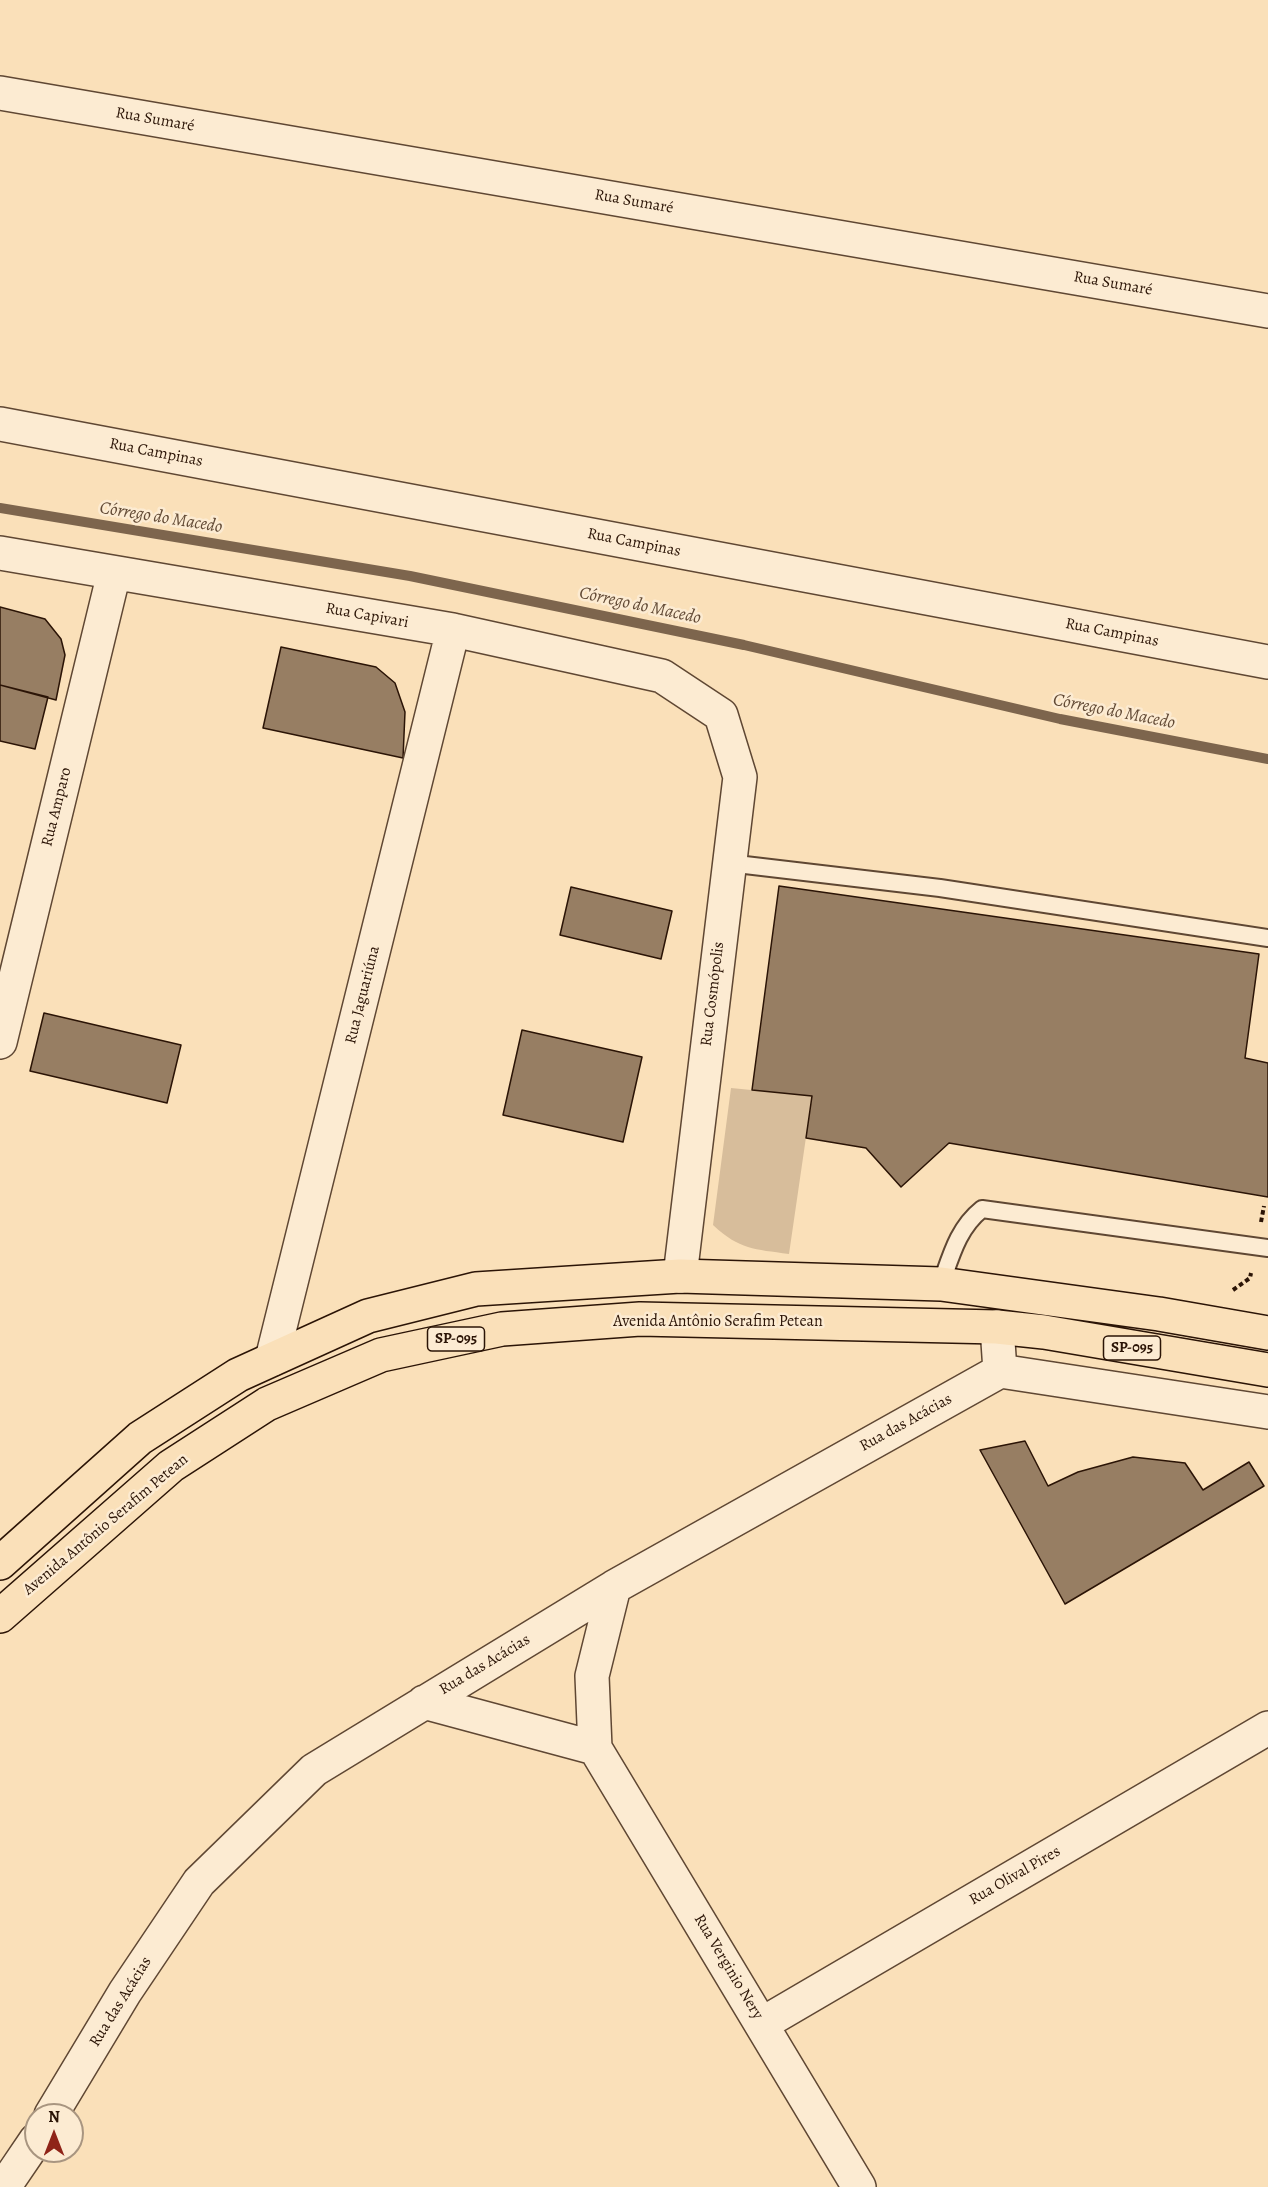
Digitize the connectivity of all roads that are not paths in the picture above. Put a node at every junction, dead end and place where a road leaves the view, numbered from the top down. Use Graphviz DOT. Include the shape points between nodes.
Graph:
graph roads {
  1 [pos="0,93"];
  2 [pos="1268,311"];
  3 [pos="0,424"];
  4 [pos="0,553"];
  5 [pos="114,573"];
  6 [pos="453,630"];
  7 [pos="1268,662"];
  8 [pos="721,715"];
  9 [pos="728,863"];
  10 [pos="1268,938"];
  11 [pos="0,1042"];
  12 [pos="1268,1248"];
  13 [pos="680,1276"];
  14 [pos="941,1284"];
  15 [pos="997,1327"];
  16 [pos="1268,1333"];
  17 [pos="272,1359"];
  18 [pos="1268,1370"];
  19 [pos="1000,1371"];
  20 [pos="1268,1412"];
  21 [pos="0,1563"];
  22 [pos="614,1587"];
  23 [pos="0,1616"];
  24 [pos="424,1702"];
  25 [pos="1268,1728"];
  26 [pos="595,1748"];
  27 [pos="762,2024"];
  28 [pos="58,2103"];
  29 [pos="24,2158"];
  30 [pos="4,2187"];
  31 [pos="859,2187"];
  1 -- 2 [label="street, Rua Sumaré"];
  3 -- 7 [label="street, Rua Campinas"];
  4 -- 5 [label="street, Rua Capivari"];
  5 -- 6 [label="street, Rua Capivari"];
  5 -- 11 [label="street, Rua Amparo"];
  6 -- 8 [label="street, Rua Capivari" via="662,676"];
  6 -- 17 [label="street, Rua Jaguariúna"];
  8 -- 9 [label="street, Rua Cosmópolis" via="740,777"];
  9 -- 10 [label="lane" via="940,888"];
  9 -- 13 [label="street, Rua Cosmópolis"];
  12 -- 14 [label="lane" via="982,1209 959,1234"];
  13 -- 14 [label="main road, SP-095"];
  13 -- 17 [label="main road, SP-095" via="476,1289 368,1316"];
  14 -- 16 [label="main road, SP-095"];
  15 -- 18 [label="main road, Avenida Antônio Serafim Petean / SP-095"];
  15 -- 19 [label="street"];
  15 -- 23 [label="main road, Avenida Antônio Serafim Petean / SP-095" via="640,1319 502,1329 381,1354 267,1404 171,1466"];
  17 -- 21 [label="main road, SP-095" via="140,1438"];
  19 -- 20 [label="street"];
  19 -- 22 [label="street, Rua das Acácias"];
  22 -- 24 [label="street, Rua das Acácias"];
  22 -- 26 [label="street, Rua Verginio Nery" via="592,1676"];
  24 -- 26 [label="street"];
  24 -- 28 [label="street, Rua das Acácias" via="314,1770 199,1882 125,1992"];
  25 -- 27 [label="street, Rua Olival Pires"];
  26 -- 27 [label="street, Rua Verginio Nery"];
  27 -- 31 [label="street, Rua Verginio Nery"];
  29 -- 30 [label="street"];
}
